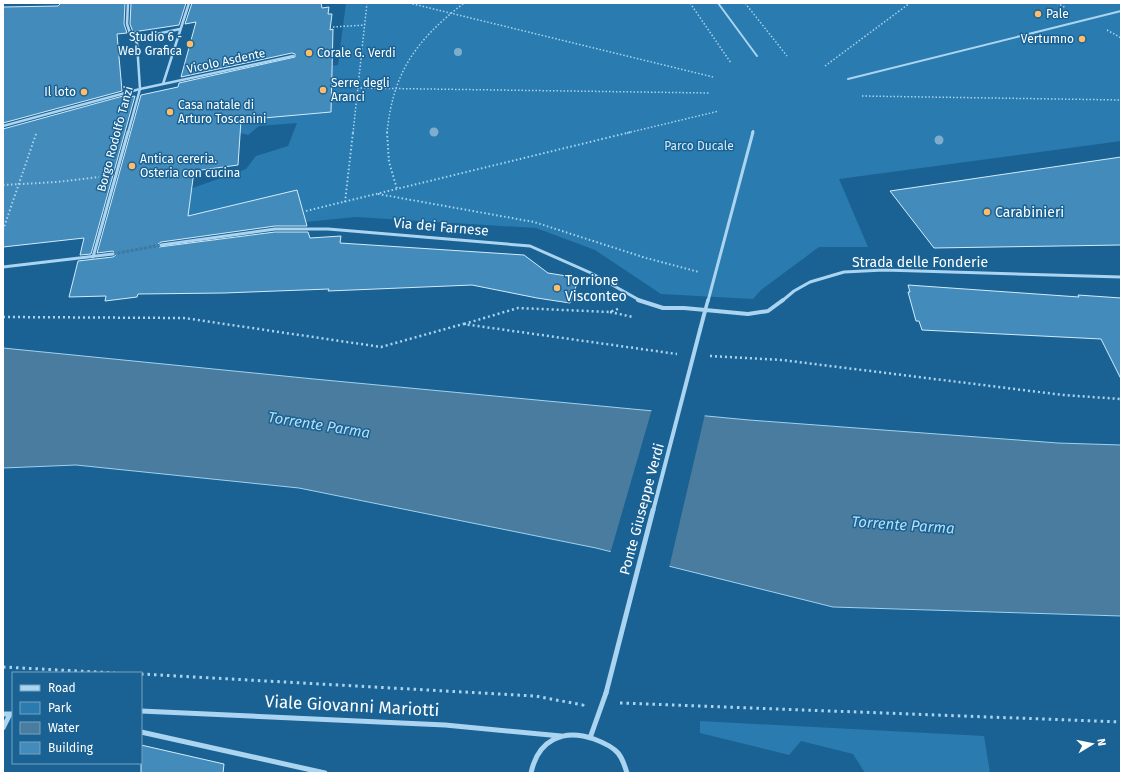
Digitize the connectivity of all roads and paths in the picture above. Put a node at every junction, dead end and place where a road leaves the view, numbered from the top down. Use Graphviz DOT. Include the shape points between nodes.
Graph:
graph roads {
  1 [pos="128,3"];
  2 [pos="189,3"];
  3 [pos="367,3"];
  4 [pos="409,3"];
  5 [pos="464,3"];
  6 [pos="690,3"];
  7 [pos="718,3"];
  8 [pos="745,3"];
  9 [pos="910,3"];
  10 [pos="1121,11"];
  11 [pos="450,13"];
  12 [pos="365,25"];
  13 [pos="333,27"];
  14 [pos="180,30"];
  15 [pos="133,39"];
  16 [pos="293,56"];
  17 [pos="757,56"];
  18 [pos="786,56"];
  19 [pos="731,63"];
  20 [pos="825,66"];
  21 [pos="713,77"];
  22 [pos="848,79"];
  23 [pos="163,84"];
  24 [pos="358,88"];
  25 [pos="395,88"];
  26 [pos="140,89"];
  27 [pos="710,93"];
  28 [pos="862,96"];
  29 [pos="1121,100"];
  30 [pos="719,111"];
  31 [pos="3,126"];
  32 [pos="753,131"];
  33 [pos="36,133"];
  34 [pos="115,176"];
  35 [pos="3,185"];
  36 [pos="19,185"];
  37 [pos="397,189"];
  38 [pos="376,194"];
  39 [pos="345,202"];
  40 [pos="303,212"];
  41 [pos="3,230"];
  42 [pos="160,245"];
  43 [pos="113,254"];
  44 [pos="93,257"];
  45 [pos="3,267"];
  46 [pos="715,276"];
  47 [pos="1121,277"];
  48 [pos="636,299"];
  49 [pos="705,311"];
  50 [pos="3,318"];
  51 [pos="462,324"];
  52 [pos="681,354"];
  53 [pos="704,356"];
  54 [pos="1121,399"];
  55 [pos="3,667"];
  56 [pos="96,672"];
  57 [pos="142,674"];
  58 [pos="586,698"];
  59 [pos="604,702"];
  60 [pos="583,705"];
  61 [pos="142,711"];
  62 [pos="3,714"];
  63 [pos="11,714"];
  64 [pos="1121,722"];
  65 [pos="3,728"];
  66 [pos="142,732"];
  67 [pos="561,736"];
  68 [pos="590,738"];
  69 [pos="325,773"];
  70 [pos="531,773"];
  71 [pos="627,773"];
  1 -- 15 [label="street, Borgo Rodolfo Tanzi" via="127,29"];
  2 -- 14 [label="street"];
  3 -- 12 [label="path"];
  4 -- 11 [label="path"];
  5 -- 11 [label="path"];
  6 -- 19 [label="path"];
  7 -- 17 [label="street"];
  8 -- 18 [label="path"];
  9 -- 20 [label="path"];
  10 -- 22 [label="street"];
  11 -- 21 [label="path"];
  11 -- 25 [label="path" via="416,47"];
  12 -- 13 [label="path"];
  12 -- 24 [label="path"];
  14 -- 15 [label="street"];
  14 -- 23 [label="street"];
  15 -- 26 [label="street, Borgo Rodolfo Tanzi" via="137,43"];
  16 -- 23 [label="street, Vicolo Asdente"];
  23 -- 26 [label="street, Vicolo Asdente"];
  24 -- 25 [label="path"];
  24 -- 39 [label="path"];
  25 -- 27 [label="path"];
  25 -- 37 [label="path" via="388,138 390,165"];
  26 -- 31 [label="street, Vicolo Asdente"];
  26 -- 34 [label="street, Borgo Rodolfo Tanzi"];
  28 -- 29 [label="path"];
  30 -- 37 [label="path"];
  32 -- 46 [label="street"];
  33 -- 36 [label="path"];
  34 -- 36 [label="path"];
  34 -- 44 [label="street, Borgo Rodolfo Tanzi"];
  35 -- 36 [label="path"];
  36 -- 41 [label="path"];
  37 -- 38 [label="path"];
  38 -- 39 [label="path"];
  38 -- 46 [label="path" via="534,222 646,258"];
  39 -- 40 [label="path"];
  42 -- 48 [label="street, Via dei Farnese" via="274,229 328,228 530,246 591,273"];
  43 -- 44 [label="street"];
  44 -- 45 [label="street"];
  46 -- 49 [label="street"];
  47 -- 49 [label="street, Strada delle Fonderie" via="857,271 833,274 810,282 762,313"];
  48 -- 49 [label="street, Via dei Farnese" via="662,308"];
  48 -- 51 [label="path" via="610,312 518,308"];
  49 -- 59 [label="street, Ponte Giuseppe Verdi, bridge"];
  50 -- 51 [label="path" via="184,318 381,347"];
  51 -- 52 [label="path"];
  53 -- 54 [label="path" via="782,360 1064,395"];
  55 -- 56 [label="path"];
  57 -- 60 [label="path" via="535,696"];
  58 -- 60 [label="path"];
  59 -- 60 [label="path"];
  59 -- 64 [label="path"];
  59 -- 68 [label="street, Ponte Giuseppe Verdi"];
  61 -- 67 [label="street, Viale Giovanni Mariotti" via="445,725"];
  62 -- 63 [label="street"];
  63 -- 65 [label="street"];
  66 -- 69 [label="street"];
  67 -- 68 [label="street, Viale Giovanni Mariotti"];
  67 -- 70 [label="street" via="545,745 537,755"];
  68 -- 71 [label="street, Viale Giovanni Mariotti" via="604,743 619,754"];
}
